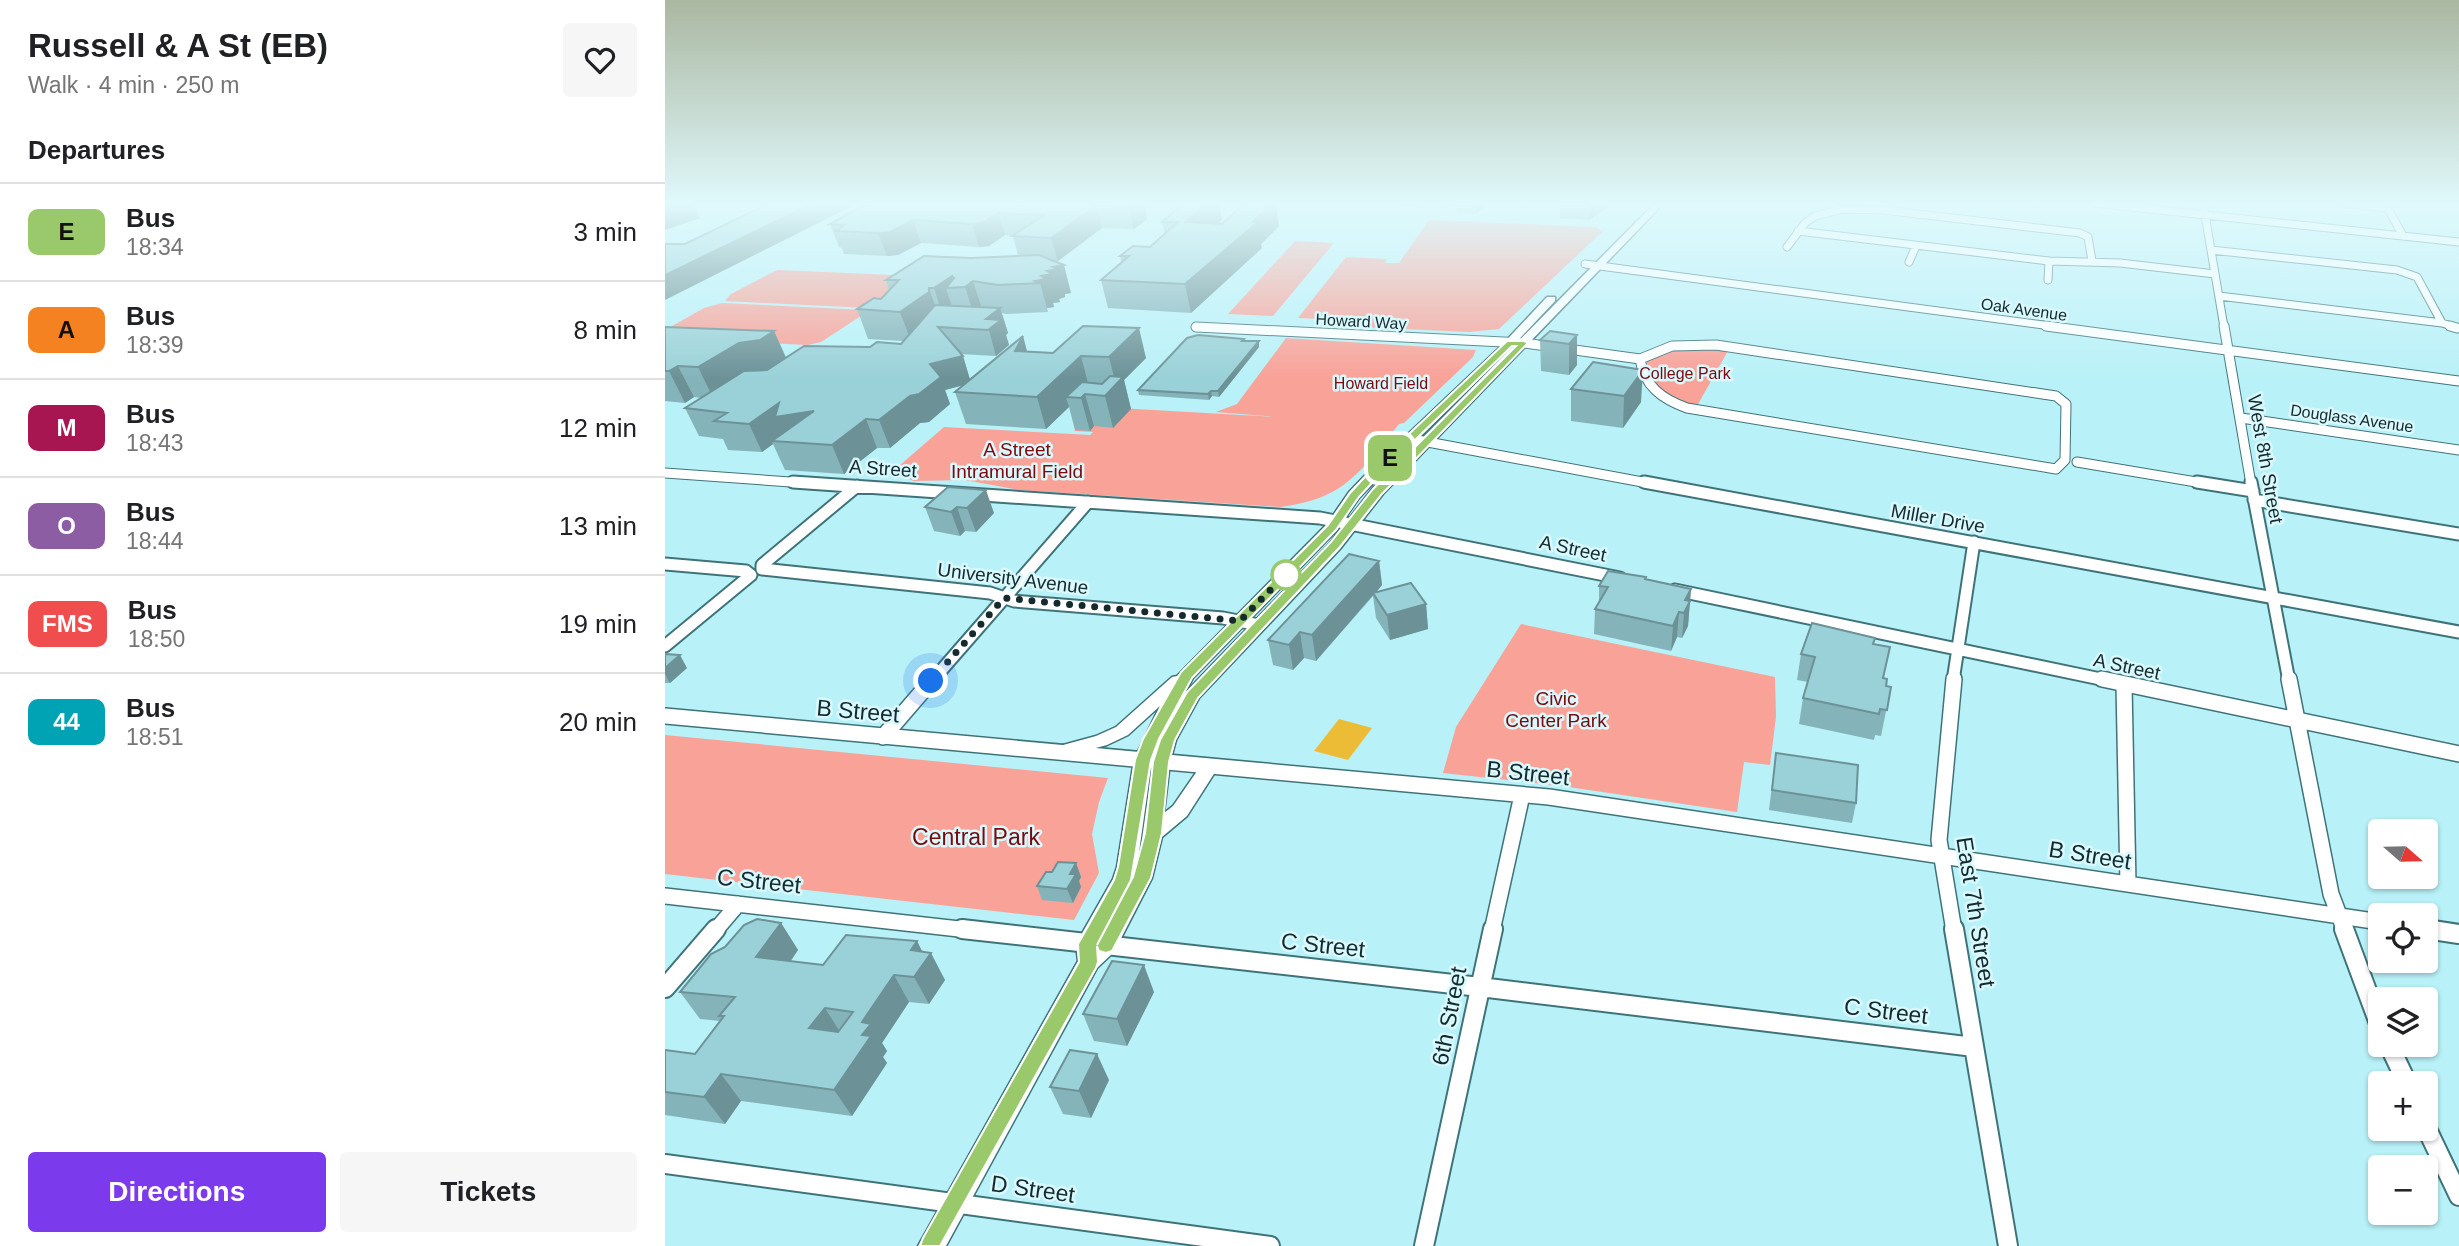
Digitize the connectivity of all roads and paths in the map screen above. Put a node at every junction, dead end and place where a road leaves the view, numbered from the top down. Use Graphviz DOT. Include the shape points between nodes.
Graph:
graph roads {
  1 [pos="1588,261"];
  2 [pos="1602,261"];
  3 [pos="2049,261"];
  4 [pos="2093,261"];
  5 [pos="2213,261"];
  6 [pos="2306,261"];
  7 [pos="1585,264"];
  8 [pos="1598,266"];
  9 [pos="2421,271"];
  10 [pos="2406,273"];
  11 [pos="2215,274"];
  12 [pos="2048,280"];
  13 [pos="2219,296"];
  14 [pos="2442,323"];
  15 [pos="1196,327"];
  16 [pos="2457,328"];
  17 [pos="1517,343"];
  18 [pos="2228,350"];
  19 [pos="1640,359"];
  20 [pos="2459,381"];
  21 [pos="2241,418"];
  22 [pos="1410,438"];
  23 [pos="1426,441"];
  24 [pos="2459,450"];
  25 [pos="2077,462"];
  26 [pos="665,473"];
  27 [pos="857,486"];
  28 [pos="2254,496"];
  29 [pos="1087,502"];
  30 [pos="1337,520"];
  31 [pos="1353,523"];
  32 [pos="2459,534"];
  33 [pos="1974,542"];
  34 [pos="665,564"];
  35 [pos="756,571"];
  36 [pos="1638,582"];
  37 [pos="1664,587"];
  38 [pos="1004,598"];
  39 [pos="2274,598"];
  40 [pos="1240,621"];
  41 [pos="1259,625"];
  42 [pos="2459,632"];
  43 [pos="665,646"];
  44 [pos="1958,649"];
  45 [pos="1186,676"];
  46 [pos="2124,685"];
  47 [pos="665,716"];
  48 [pos="2296,720"];
  49 [pos="883,737"];
  50 [pos="1058,752"];
  51 [pos="2459,754"];
  52 [pos="1152,761"];
  53 [pos="1210,766"];
  54 [pos="1522,795"];
  55 [pos="1153,833"];
  56 [pos="1940,856"];
  57 [pos="2128,884"];
  58 [pos="665,896"];
  59 [pos="738,904"];
  60 [pos="2337,915"];
  61 [pos="2368,920"];
  62 [pos="2438,931"];
  63 [pos="2459,934"];
  64 [pos="1094,950"];
  65 [pos="1481,987"];
  66 [pos="665,988"];
  67 [pos="2368,995"];
  68 [pos="1974,1047"];
  69 [pos="2433,1141"];
  70 [pos="665,1164"];
  71 [pos="2459,1196"];
  72 [pos="955,1203"];
  73 [pos="931,1246"];
  74 [pos="1270,1246"];
  75 [pos="1424,1246"];
  76 [pos="2008,1246"];
  1 -- 7 [label="main road"];
  2 -- 8 [label="main road"];
  3 -- 12 [label="street"];
  4 -- 11 [label="street"];
  5 -- 11 [label="street, West 8th Street"];
  6 -- 10 [label="street"];
  7 -- 8 [label="street, Oak Avenue"];
  7 -- 17 [label="main road"];
  8 -- 17 [label="main road"];
  8 -- 18 [label="street, Oak Avenue"];
  9 -- 10 [label="street"];
  10 -- 14 [label="street" via="2417,277"];
  11 -- 13 [label="street, West 8th Street"];
  13 -- 14 [label="street"];
  13 -- 18 [label="street, West 8th Street"];
  14 -- 16 [label="street"];
  15 -- 17 [label="street, Howard Way"];
  17 -- 19 [label="street"];
  17 -- 22 [label="main road"];
  17 -- 23 [label="main road"];
  18 -- 20 [label="street, Oak Avenue"];
  18 -- 21 [label="street, West 8th Street"];
  19 -- 19 [label="street" via="1641,374 1653,389 1687,408 2056,469 2065,460 2066,404 2056,396 1716,345 1672,346"];
  21 -- 24 [label="street, Douglass Avenue"];
  21 -- 28 [label="street, West 8th Street"];
  22 -- 23 [label="street, Miller Drive"];
  22 -- 30 [label="main road" via="1362,486"];
  23 -- 31 [label="main road"];
  23 -- 33 [label="street, Miller Drive"];
  25 -- 28 [label="street"];
  26 -- 27 [label="street, A Street"];
  27 -- 29 [label="street, A Street"];
  27 -- 35 [label="street"];
  28 -- 32 [label="street"];
  28 -- 39 [label="street, West 8th Street"];
  29 -- 30 [label="street, A Street"];
  29 -- 38 [label="street"];
  30 -- 31 [label="street, A Street"];
  30 -- 40 [label="main road"];
  31 -- 36 [label="street, A Street"];
  31 -- 41 [label="main road"];
  33 -- 39 [label="street, Miller Drive"];
  33 -- 44 [label="street, East 7th Street"];
  34 -- 35 [label="street, University Avenue"];
  35 -- 38 [label="street, University Avenue"];
  35 -- 43 [label="street"];
  37 -- 44 [label="street, A Street"];
  38 -- 40 [label="street, University Avenue"];
  38 -- 49 [label="street"];
  39 -- 42 [label="street, Miller Drive"];
  39 -- 48 [label="street, West 8th Street"];
  40 -- 41 [label="street, University Avenue"];
  40 -- 45 [label="main road"];
  41 -- 52 [label="main road" via="1192,695"];
  44 -- 46 [label="street, A Street"];
  44 -- 56 [label="street, East 7th Street"];
  45 -- 50 [label="main road" via="1122,731"];
  45 -- 52 [label="main road" via="1151,739"];
  46 -- 48 [label="street, A Street"];
  46 -- 57 [label="street"];
  47 -- 49 [label="street, B Street"];
  48 -- 51 [label="street, A Street"];
  48 -- 60 [label="street"];
  49 -- 50 [label="street, B Street"];
  50 -- 52 [label="street, B Street"];
  52 -- 53 [label="street, B Street"];
  52 -- 55 [label="main road"];
  52 -- 64 [label="main road" via="1123,880"];
  53 -- 54 [label="street, B Street"];
  53 -- 55 [label="main road" via="1179,811"];
  54 -- 56 [label="street, B Street"];
  54 -- 65 [label="street, 6th Street"];
  55 -- 64 [label="main road" via="1142,878"];
  56 -- 57 [label="street, B Street"];
  56 -- 68 [label="street, East 7th Street"];
  57 -- 60 [label="street, B Street"];
  58 -- 59 [label="street, C Street"];
  59 -- 64 [label="street, C Street"];
  59 -- 66 [label="street"];
  60 -- 61 [label="street, B Street"];
  60 -- 67 [label="street"];
  62 -- 63 [label="street"];
  64 -- 65 [label="street, C Street"];
  64 -- 72 [label="main road"];
  65 -- 68 [label="street, C Street"];
  65 -- 75 [label="street, 6th Street"];
  68 -- 76 [label="street, East 7th Street"];
  69 -- 71 [label="street"];
  70 -- 72 [label="street, D Street"];
  72 -- 73 [label="main road"];
  72 -- 74 [label="street, D Street"];
}
